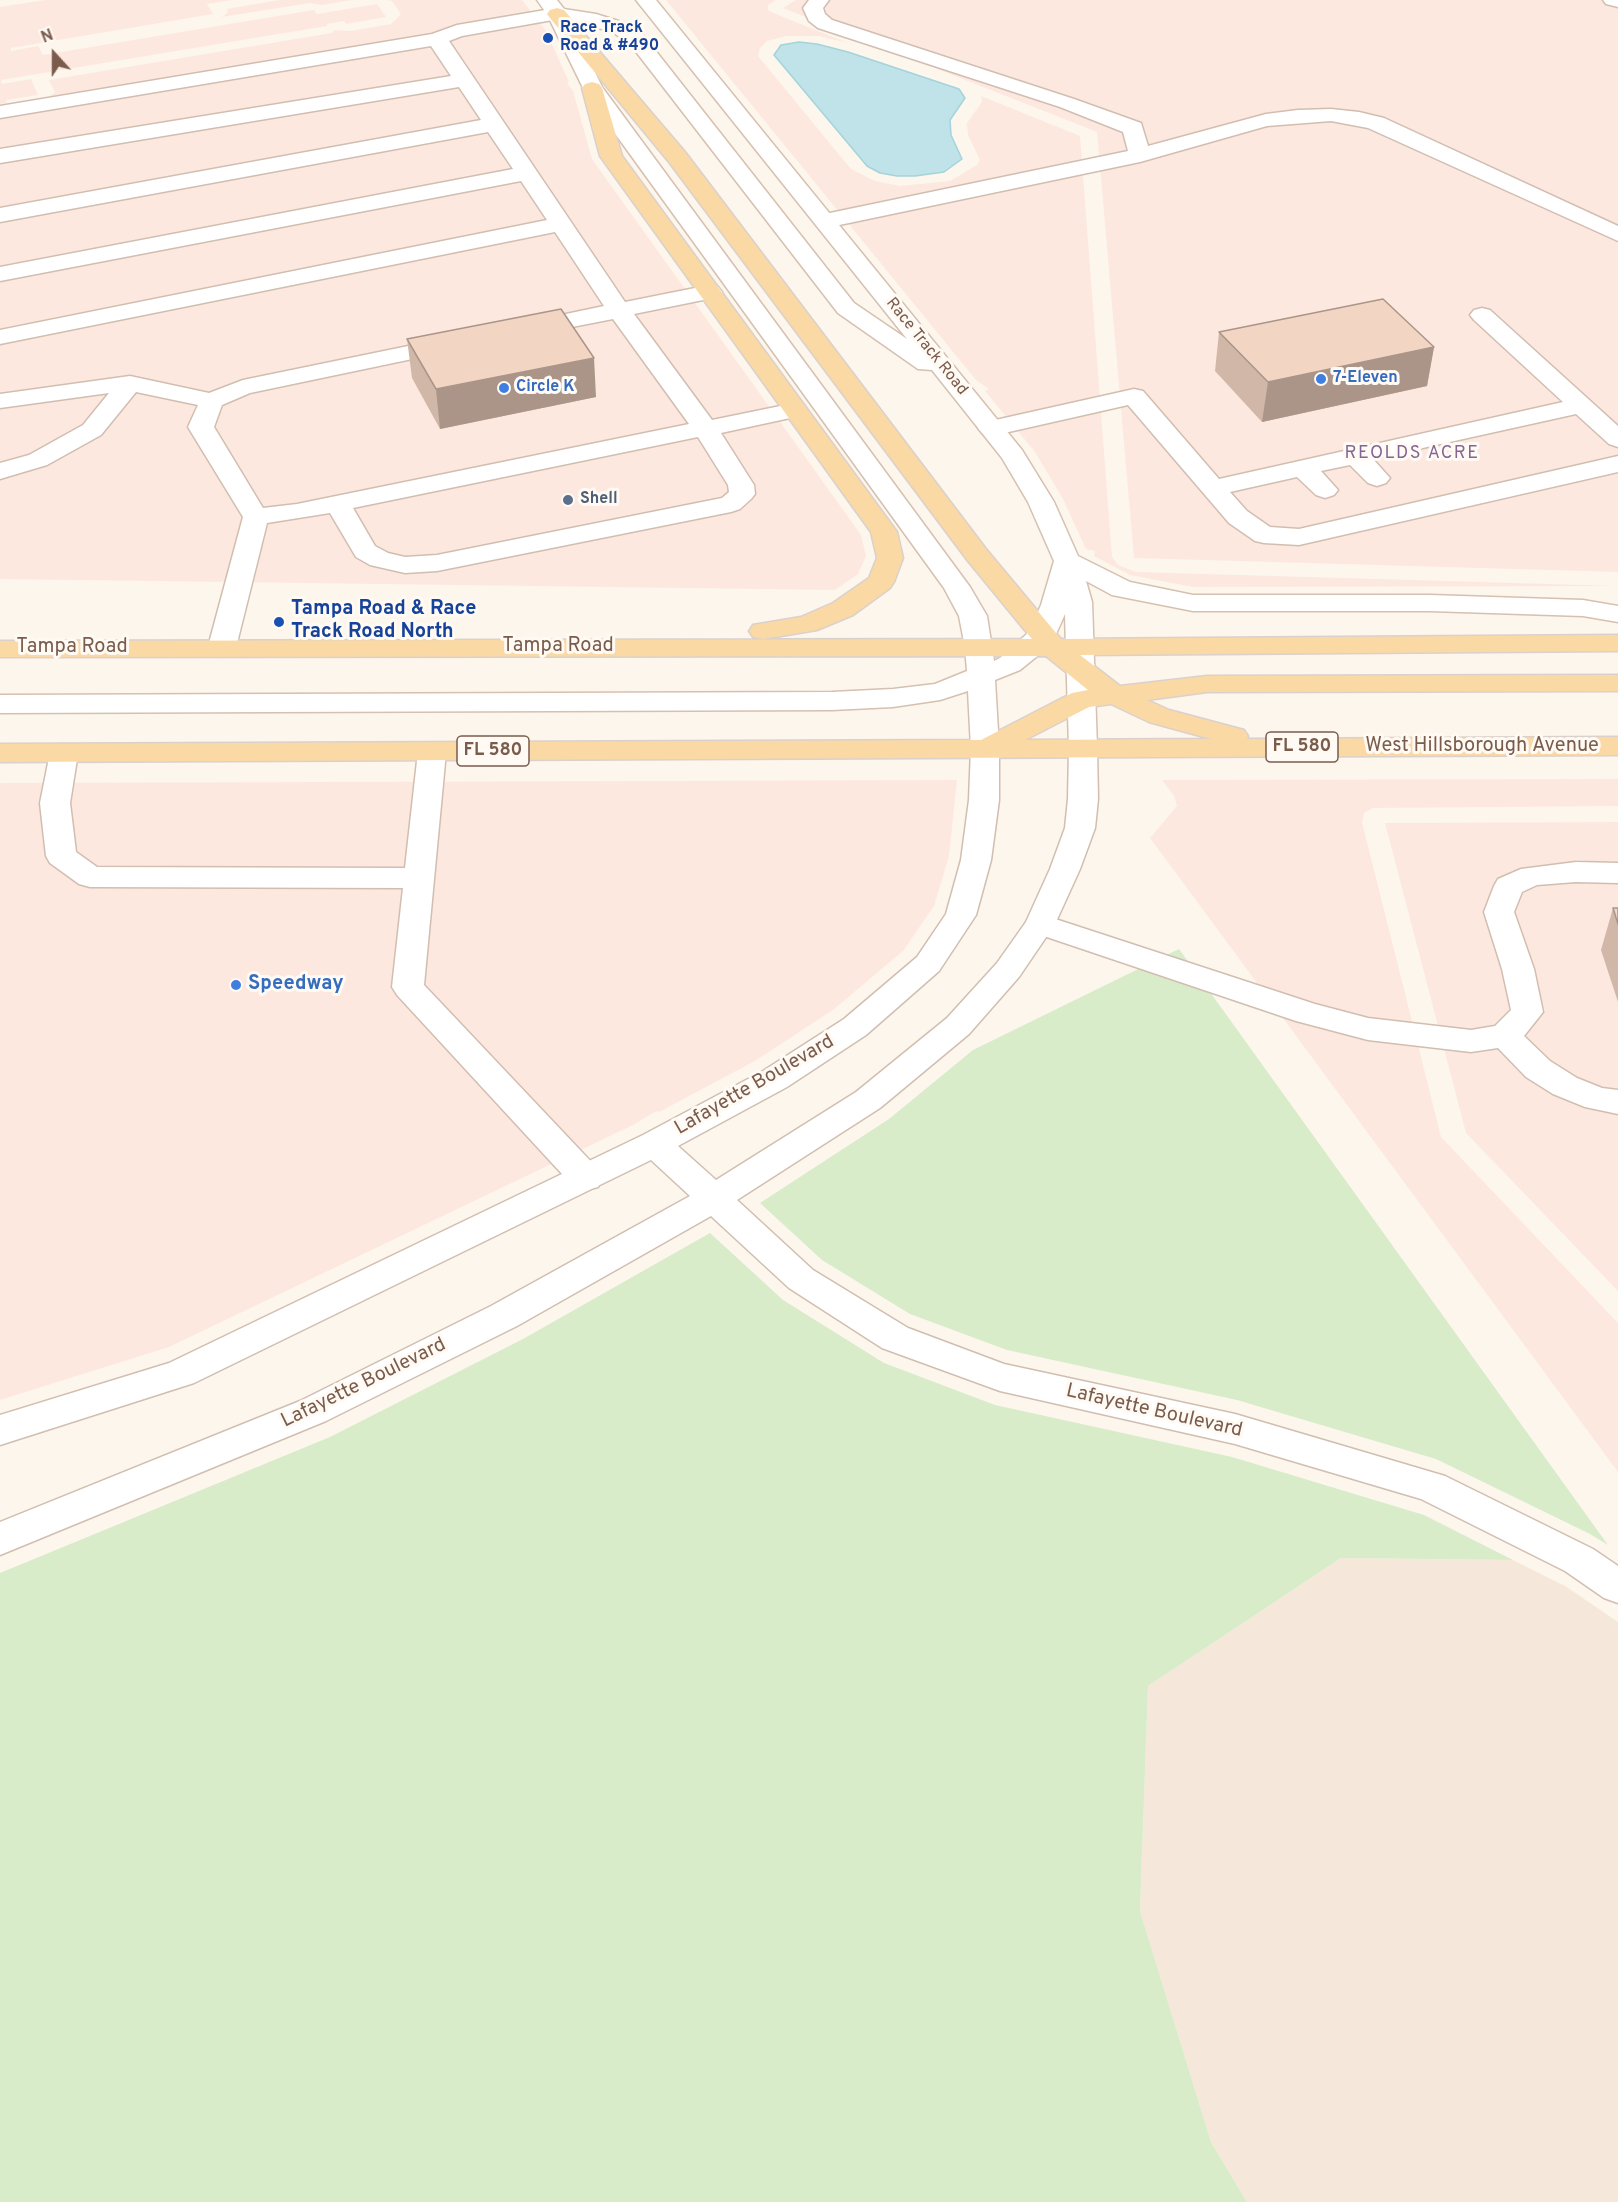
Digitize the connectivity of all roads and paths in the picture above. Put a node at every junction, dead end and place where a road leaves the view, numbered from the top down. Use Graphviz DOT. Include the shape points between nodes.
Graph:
graph roads {
  1 [pos="588,0"];
  2 [pos="646,0"];
  3 [pos="819,0"];
  4 [pos="1613,0"];
  5 [pos="1618,1"];
  6 [pos="552,7"];
  7 [pos="437,39"];
  8 [pos="464,80"];
  9 [pos="592,88"];
  10 [pos="0,112"];
  11 [pos="494,124"];
  12 [pos="1140,155"];
  13 [pos="0,156"];
  14 [pos="526,173"];
  15 [pos="1618,207"];
  16 [pos="0,215"];
  17 [pos="825,221"];
  18 [pos="561,224"];
  19 [pos="1597,224"];
  20 [pos="1618,234"];
  21 [pos="0,274"];
  22 [pos="710,292"];
  23 [pos="619,311"];
  24 [pos="1482,315"];
  25 [pos="0,336"];
  26 [pos="130,383"];
  27 [pos="957,386"];
  28 [pos="0,401"];
  29 [pos="212,401"];
  30 [pos="1581,405"];
  31 [pos="795,410"];
  32 [pos="1494,424"];
  33 [pos="705,428"];
  34 [pos="991,428"];
  35 [pos="1446,435"];
  36 [pos="1618,439"];
  37 [pos="1405,445"];
  38 [pos="1516,446"];
  39 [pos="1356,456"];
  40 [pos="1468,457"];
  41 [pos="1618,464"];
  42 [pos="1427,467"];
  43 [pos="1303,468"];
  44 [pos="0,471"];
  45 [pos="1377,478"];
  46 [pos="1214,488"];
  47 [pos="1325,490"];
  48 [pos="338,504"];
  49 [pos="256,517"];
  50 [pos="1067,561"];
  51 [pos="1618,614"];
  52 [pos="1042,642"];
  53 [pos="1618,643"];
  54 [pos="669,646"];
  55 [pos="222,647"];
  56 [pos="979,647"];
  57 [pos="0,649"];
  58 [pos="1082,673"];
  59 [pos="981,677"];
  60 [pos="1618,683"];
  61 [pos="1114,695"];
  62 [pos="0,704"];
  63 [pos="1618,746"];
  64 [pos="1278,747"];
  65 [pos="985,748"];
  66 [pos="1083,748"];
  67 [pos="432,752"];
  68 [pos="0,753"];
  69 [pos="64,753"];
  70 [pos="1618,873"];
  71 [pos="420,878"];
  72 [pos="1040,924"];
  73 [pos="1505,1035"];
  74 [pos="1618,1102"];
  75 [pos="655,1144"];
  76 [pos="586,1178"];
  77 [pos="714,1198"];
  78 [pos="0,1430"];
  79 [pos="0,1539"];
  80 [pos="1618,1587"];
  1 -- 6 [label="main road"];
  2 -- 17 [label="main road, Race Track Road"];
  3 -- 12 [label="main road" via="813,8 825,24 1133,128"];
  4 -- 5 [label="main road"];
  6 -- 7 [label="main road"];
  6 -- 9 [label="main road"];
  6 -- 27 [label="main road" via="618,27 637,40 846,308"];
  6 -- 52 [label="main road" via="677,157"];
  7 -- 8 [label="main road"];
  7 -- 10 [label="main road"];
  8 -- 11 [label="main road"];
  8 -- 13 [label="main road"];
  9 -- 22 [label="main road" via="611,156"];
  9 -- 56 [label="main road" via="942,564 973,616"];
  11 -- 14 [label="main road"];
  11 -- 16 [label="main road"];
  12 -- 17 [label="main road"];
  12 -- 19 [label="main road" via="1266,120 1298,116 1359,118"];
  14 -- 18 [label="main road"];
  14 -- 21 [label="main road"];
  15 -- 19 [label="main road"];
  17 -- 27 [label="main road, Race Track Road"];
  18 -- 23 [label="main road"];
  18 -- 25 [label="main road"];
  19 -- 20 [label="main road"];
  22 -- 23 [label="main road"];
  22 -- 31 [label="main road"];
  23 -- 29 [label="main road" via="253,385"];
  23 -- 33 [label="main road"];
  24 -- 30 [label="main road"];
  26 -- 28 [label="main road"];
  26 -- 29 [label="main road"];
  26 -- 44 [label="main road" via="92,430 38,460"];
  27 -- 34 [label="main road, Race Track Road"];
  29 -- 49 [label="main road" via="201,427"];
  30 -- 32 [label="main road"];
  30 -- 36 [label="main road"];
  31 -- 33 [label="main road"];
  31 -- 54 [label="main road" via="884,532 890,558 881,582 843,609 807,624"];
  32 -- 35 [label="main road"];
  32 -- 38 [label="main road"];
  33 -- 48 [label="main road"];
  33 -- 48 [label="main road" via="741,485 742,494 731,504 438,563 405,565 365,551"];
  34 -- 46 [label="main road" via="1134,396"];
  34 -- 50 [label="main road, Race Track Road" via="1013,455 1041,502"];
  35 -- 37 [label="main road"];
  35 -- 40 [label="main road"];
  37 -- 39 [label="main road"];
  37 -- 42 [label="main road"];
  39 -- 43 [label="main road"];
  39 -- 45 [label="main road"];
  41 -- 46 [label="main road" via="1546,474 1352,519 1299,537 1264,535 1238,517"];
  43 -- 46 [label="main road"];
  43 -- 47 [label="main road"];
  48 -- 49 [label="main road"];
  49 -- 55 [label="main road"];
  50 -- 51 [label="main road" via="1122,589 1193,603 1430,603 1582,608"];
  50 -- 52 [label="main road"];
  50 -- 58 [label="main road, Race Track Road" via="1078,602"];
  52 -- 56 [label="main road, Tampa Road"];
  52 -- 58 [label="main road"];
  52 -- 59 [label="main road" via="1010,664"];
  53 -- 58 [label="main road"];
  54 -- 55 [label="main road, Tampa Road"];
  54 -- 56 [label="main road, Tampa Road"];
  55 -- 57 [label="main road, Tampa Road"];
  56 -- 59 [label="main road"];
  58 -- 61 [label="main road"];
  58 -- 65 [label="main road"];
  58 -- 66 [label="main road, Race Track Road"];
  59 -- 62 [label="main road" via="940,692 832,701"];
  59 -- 65 [label="main road"];
  60 -- 61 [label="main road" via="1207,684"];
  61 -- 64 [label="main road" via="1159,716"];
  63 -- 64 [label="main road, West Hillsborough Avenue / FL 580"];
  64 -- 66 [label="main road, West Hillsborough Avenue / FL 580"];
  65 -- 66 [label="main road, West Hillsborough Avenue / FL 580"];
  65 -- 67 [label="main road, FL 580"];
  65 -- 75 [label="main road, Lafayette Boulevard" via="984,800 976,861 960,915 928,964 855,1027 775,1079"];
  66 -- 72 [label="main road, Lafayette Boulevard" via="1080,828"];
  67 -- 69 [label="main road, FL 580"];
  67 -- 71 [label="main road"];
  68 -- 69 [label="main road, FL 580"];
  69 -- 71 [label="main road" via="55,802 61,856 90,877"];
  70 -- 73 [label="main road" via="1532,876 1509,886 1499,912 1527,1012"];
  71 -- 76 [label="main road" via="408,987"];
  72 -- 73 [label="main road" via="1306,1013 1368,1029 1471,1041"];
  72 -- 77 [label="main road, Lafayette Boulevard" via="1008,970 958,1026 868,1100"];
  73 -- 74 [label="main road" via="1538,1069 1565,1086 1597,1099"];
  75 -- 76 [label="main road, Lafayette Boulevard"];
  75 -- 77 [label="main road, Lafayette Boulevard"];
  76 -- 78 [label="main road, Lafayette Boulevard" via="181,1373"];
  77 -- 79 [label="main road, Lafayette Boulevard" via="504,1316 313,1411"];
  77 -- 80 [label="main road, Lafayette Boulevard" via="801,1279 895,1338 1000,1377 1235,1429 1432,1487 1579,1560"];
}
